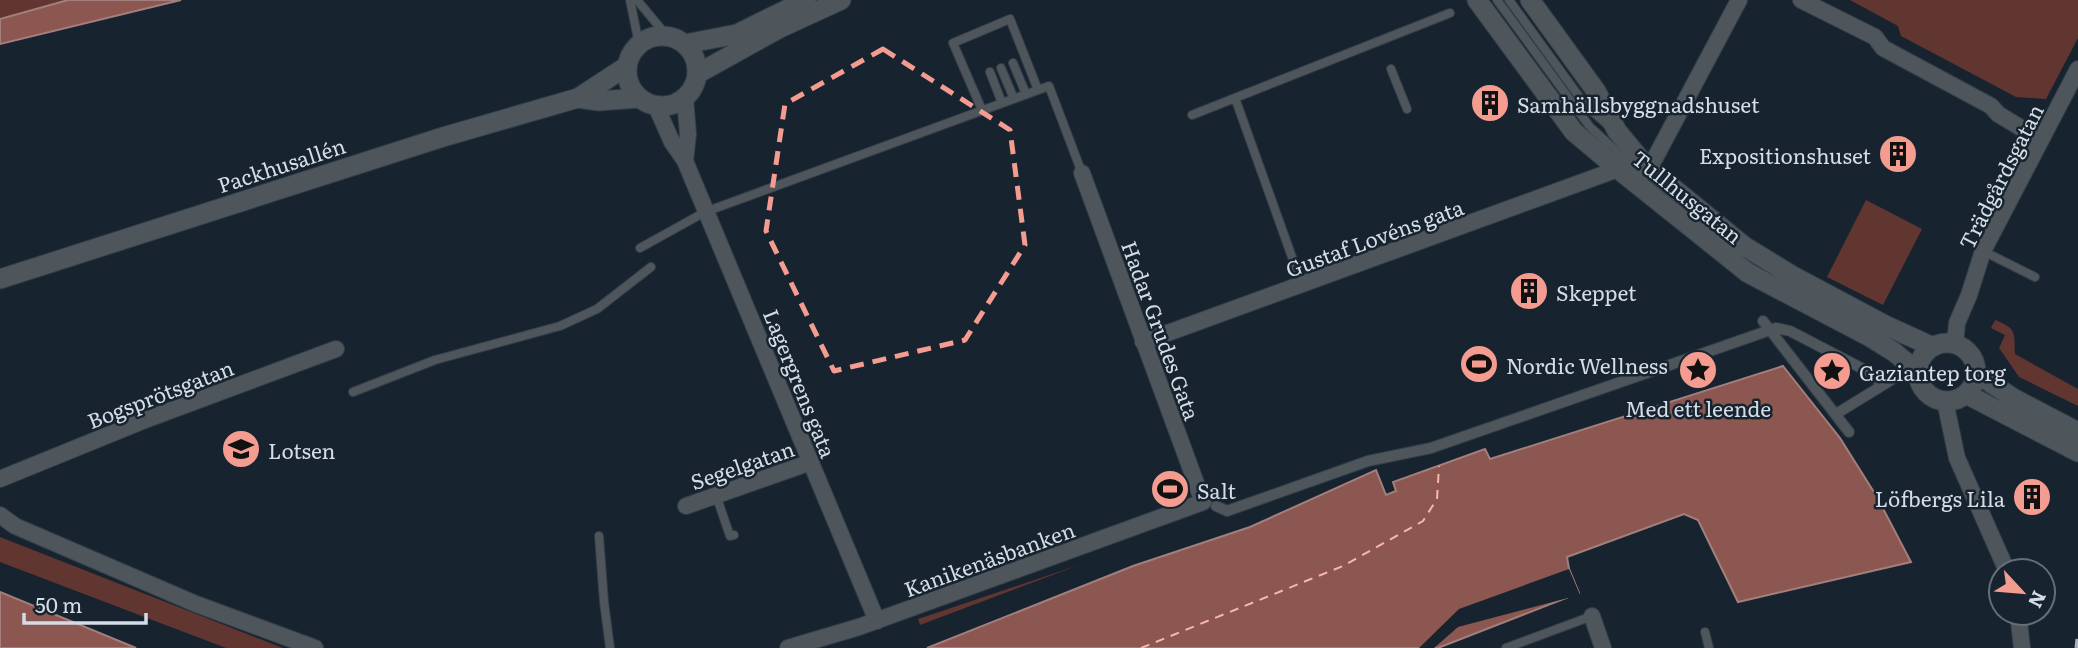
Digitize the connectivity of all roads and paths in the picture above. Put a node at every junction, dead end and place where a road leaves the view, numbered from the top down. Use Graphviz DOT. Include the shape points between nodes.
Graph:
graph roads {
  1 [pos="630,0"];
  2 [pos="637,0"];
  3 [pos="806,0"];
  4 [pos="841,0"];
  5 [pos="1477,0"];
  6 [pos="1497,0"];
  7 [pos="1509,0"];
  8 [pos="1530,0"];
  9 [pos="1739,0"];
  10 [pos="1801,0"];
  11 [pos="1450,13"];
  12 [pos="676,40"];
  13 [pos="639,44"];
  14 [pos="1013,63"];
  15 [pos="627,66"];
  16 [pos="1001,68"];
  17 [pos="1391,69"];
  18 [pos="2078,69"];
  19 [pos="990,72"];
  20 [pos="697,74"];
  21 [pos="1038,90"];
  22 [pos="1026,94"];
  23 [pos="578,98"];
  24 [pos="685,98"];
  25 [pos="1235,98"];
  26 [pos="1014,99"];
  27 [pos="648,102"];
  28 [pos="1002,103"];
  29 [pos="1407,109"];
  30 [pos="982,110"];
  31 [pos="1192,115"];
  32 [pos="1617,131"];
  33 [pos="2041,140"];
  34 [pos="685,161"];
  35 [pos="1646,166"];
  36 [pos="1618,169"];
  37 [pos="1082,173"];
  38 [pos="705,212"];
  39 [pos="1687,223"];
  40 [pos="640,248"];
  41 [pos="1983,251"];
  42 [pos="651,267"];
  43 [pos="2035,277"];
  44 [pos="0,279"];
  45 [pos="1303,285"];
  46 [pos="1767,325"];
  47 [pos="1143,342"];
  48 [pos="1955,344"];
  49 [pos="1933,347"];
  50 [pos="336,349"];
  51 [pos="1909,373"];
  52 [pos="1976,373"];
  53 [pos="1884,385"];
  54 [pos="353,392"];
  55 [pos="1966,394"];
  56 [pos="1945,401"];
  57 [pos="1836,414"];
  58 [pos="1849,432"];
  59 [pos="2078,432"];
  60 [pos="2078,443"];
  61 [pos="2078,452"];
  62 [pos="811,462"];
  63 [pos="0,479"];
  64 [pos="716,495"];
  65 [pos="1209,504"];
  66 [pos="686,506"];
  67 [pos="0,515"];
  68 [pos="734,535"];
  69 [pos="599,536"];
  70 [pos="2001,557"];
  71 [pos="1592,616"];
  72 [pos="877,621"];
  73 [pos="2020,627"];
  74 [pos="1705,632"];
  75 [pos="315,648"];
  76 [pos="610,648"];
  77 [pos="788,648"];
  78 [pos="1506,648"];
  79 [pos="1603,648"];
  80 [pos="1709,648"];
  81 [pos="2022,648"];
  1 -- 13 [label="lane"];
  2 -- 12 [label="lane"];
  3 -- 12 [label="street" via="737,34"];
  4 -- 20 [label="street"];
  5 -- 36 [label="street, Tullhusgatan" via="1574,132"];
  6 -- 39 [label="lane" via="1590,127 1678,205"];
  7 -- 32 [label="lane" via="1586,106"];
  8 -- 32 [label="street, Tullhusgatan" via="1596,91"];
  9 -- 35 [label="street" via="1655,158"];
  10 -- 33 [label="street" via="1875,37 1883,48 1991,106"];
  11 -- 25 [label="lane"];
  12 -- 13 [label="street" via="657,36"];
  12 -- 20 [label="street" via="693,53"];
  13 -- 15 [label="street"];
  14 -- 22 [label="lane"];
  15 -- 23 [label="street, Packhusallén"];
  15 -- 27 [label="street" via="629,84"];
  16 -- 26 [label="lane"];
  17 -- 29 [label="lane"];
  18 -- 33 [label="street, Trädgårdsgatan"];
  19 -- 28 [label="lane"];
  20 -- 24 [label="street"];
  21 -- 22 [label="lane"];
  21 -- 30 [label="lane" via="1010,19 953,43"];
  21 -- 37 [label="lane" via="1049,86"];
  22 -- 26 [label="lane"];
  23 -- 27 [label="street, Packhusallén"];
  23 -- 44 [label="street, Packhusallén"];
  24 -- 27 [label="street" via="677,103"];
  24 -- 34 [label="street, Lagergrens gata"];
  25 -- 31 [label="lane"];
  25 -- 45 [label="lane"];
  26 -- 28 [label="lane"];
  27 -- 34 [label="street, Lagergrens gata"];
  28 -- 30 [label="lane"];
  30 -- 38 [label="lane"];
  32 -- 35 [label="street, Tullhusgatan"];
  33 -- 41 [label="street, Trädgårdsgatan"];
  34 -- 38 [label="street, Lagergrens gata"];
  35 -- 49 [label="street, Tullhusgatan" via="1752,251"];
  36 -- 39 [label="street, Tullhusgatan"];
  36 -- 45 [label="street, Gustaf Lovéns gata"];
  37 -- 47 [label="street, Hadar Grudes Gata"];
  38 -- 40 [label="lane"];
  38 -- 62 [label="street, Lagergrens gata"];
  39 -- 51 [label="street, Tullhusgatan" via="1748,274 1894,352"];
  41 -- 43 [label="lane"];
  41 -- 48 [label="street, Trädgårdsgatan" via="1957,323"];
  42 -- 54 [label="lane" via="597,309 560,326 435,360"];
  45 -- 47 [label="street, Gustaf Lovéns gata"];
  46 -- 53 [label="street" via="1790,331 1869,372"];
  46 -- 57 [label="street"];
  46 -- 65 [label="street" via="1431,448 1368,461 1227,511"];
  47 -- 65 [label="street, Hadar Grudes Gata"];
  48 -- 49 [label="street"];
  48 -- 52 [label="street" via="1968,352"];
  49 -- 51 [label="street"];
  50 -- 63 [label="street, Bogsprötsgatan"];
  51 -- 53 [label="street"];
  51 -- 56 [label="street" via="1926,393"];
  52 -- 55 [label="street"];
  52 -- 59 [label="street"];
  53 -- 57 [label="street"];
  55 -- 56 [label="street"];
  55 -- 60 [label="lane" via="2014,409"];
  55 -- 61 [label="street"];
  56 -- 70 [label="street" via="1957,458"];
  57 -- 58 [label="street"];
  62 -- 64 [label="street, Segelgatan"];
  62 -- 72 [label="street, Lagergrens gata"];
  64 -- 66 [label="street, Segelgatan"];
  64 -- 68 [label="lane" via="730,536"];
  65 -- 72 [label="street, Kanikenäsbanken"];
  67 -- 75 [label="street" via="15,526 153,586"];
  69 -- 76 [label="lane"];
  71 -- 78 [label="lane"];
  71 -- 79 [label="street"];
  72 -- 77 [label="street, Kanikenäsbanken"];
  73 -- 81 [label="street"];
  74 -- 80 [label="lane"];
}
